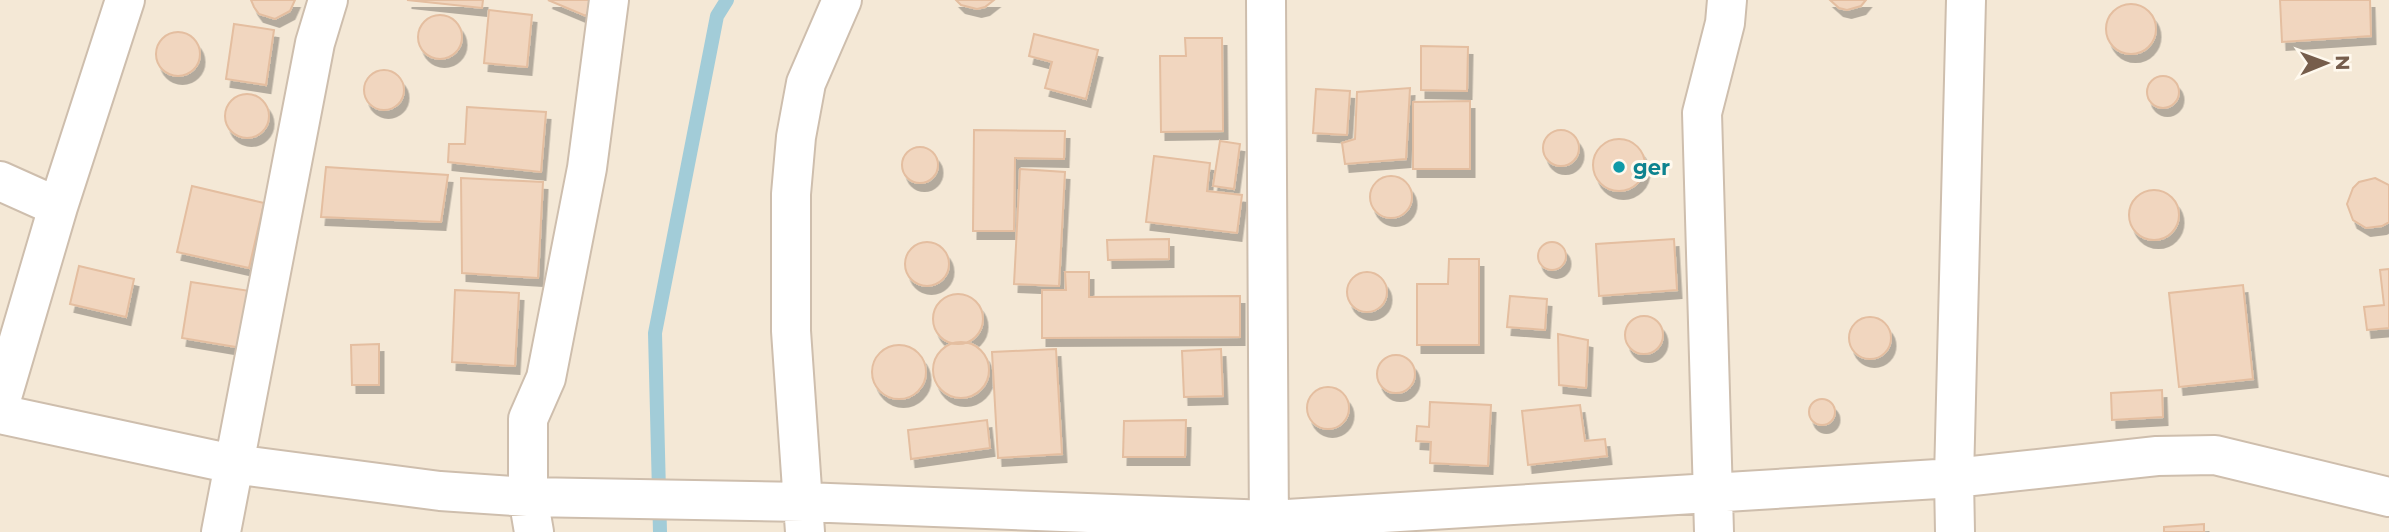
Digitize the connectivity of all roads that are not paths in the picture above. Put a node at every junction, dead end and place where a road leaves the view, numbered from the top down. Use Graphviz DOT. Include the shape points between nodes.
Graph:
graph roads {
  1 [pos="125,0"];
  2 [pos="328,0"];
  3 [pos="608,0"];
  4 [pos="842,0"];
  5 [pos="1266,0"];
  6 [pos="1727,0"];
  7 [pos="1966,0"];
  8 [pos="0,181"];
  9 [pos="58,207"];
  10 [pos="0,404"];
  11 [pos="0,414"];
  12 [pos="233,464"];
  13 [pos="1954,478"];
  14 [pos="1712,492"];
  15 [pos="2389,497"];
  16 [pos="531,514"];
  17 [pos="805,517"];
  18 [pos="1269,526"];
  19 [pos="222,532"];
  20 [pos="1714,532"];
  21 [pos="1955,532"];
  1 -- 9 [label="street"];
  2 -- 12 [label="street" via="315,43"];
  3 -- 16 [label="street" via="584,181 546,378 528,419"];
  4 -- 17 [label="street" via="806,83 791,194 792,331"];
  5 -- 18 [label="street"];
  6 -- 14 [label="street" via="1726,23 1702,113"];
  7 -- 13 [label="street"];
  8 -- 9 [label="street"];
  9 -- 10 [label="street"];
  11 -- 12 [label="street"];
  12 -- 16 [label="street" via="440,491"];
  12 -- 19 [label="street"];
  13 -- 14 [label="street"];
  13 -- 15 [label="street" via="2157,456 2215,455"];
  13 -- 21 [label="street"];
  14 -- 18 [label="street"];
  14 -- 20 [label="street"];
  16 -- 17 [label="street"];
  17 -- 18 [label="street"];
}
